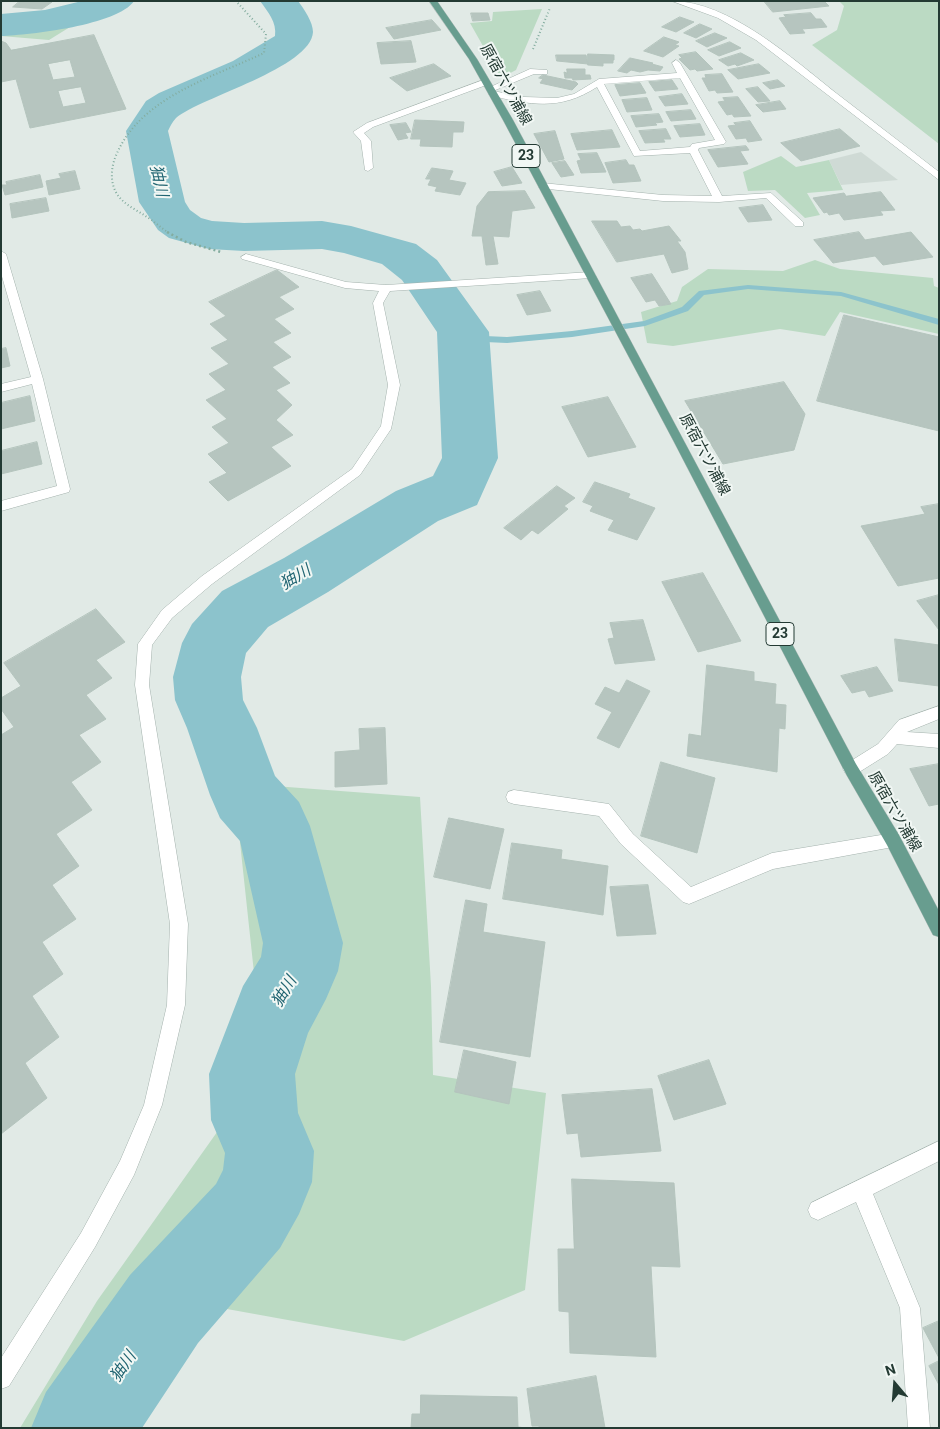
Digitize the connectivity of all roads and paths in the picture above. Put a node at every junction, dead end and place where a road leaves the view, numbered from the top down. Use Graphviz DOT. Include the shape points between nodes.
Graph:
graph roads {
  1 [pos="236,1"];
  2 [pos="434,1"];
  3 [pos="676,1"];
  4 [pos="550,8"];
  5 [pos="676,63"];
  6 [pos="532,70"];
  7 [pos="544,72"];
  8 [pos="682,75"];
  9 [pos="599,82"];
  10 [pos="489,88"];
  11 [pos="694,150"];
  12 [pos="368,168"];
  13 [pos="939,177"];
  14 [pos="542,186"];
  15 [pos="719,199"];
  16 [pos="799,224"];
  17 [pos="1,254"];
  18 [pos="246,257"];
  19 [pos="591,275"];
  20 [pos="386,288"];
  21 [pos="7,295"];
  22 [pos="37,379"];
  23 [pos="1,388"];
  24 [pos="1,506"];
  25 [pos="939,712"];
  26 [pos="893,737"];
  27 [pos="939,741"];
  28 [pos="851,769"];
  29 [pos="514,797"];
  30 [pos="893,840"];
  31 [pos="939,928"];
  32 [pos="939,1150"];
  33 [pos="861,1190"];
  34 [pos="818,1210"];
  35 [pos="1,1378"];
  36 [pos="919,1428"];
  1 -- 18 [label="path" via="266,34 264,52 171,98 143,117 126,134 116,151 111,186 125,204 168,233 205,248"];
  2 -- 10 [label="main road, 原宿六ツ浦線 / 23"];
  3 -- 13 [label="street" via="738,24 772,46"];
  4 -- 6 [label="path" via="529,59"];
  5 -- 8 [label="street"];
  6 -- 7 [label="street"];
  6 -- 10 [label="street"];
  8 -- 9 [label="street"];
  8 -- 11 [label="street" via="721,142 695,146"];
  9 -- 10 [label="street" via="577,96 557,101 524,100"];
  9 -- 11 [label="street" via="637,154"];
  10 -- 12 [label="street" via="370,125 358,132 366,142"];
  10 -- 14 [label="main road, 原宿六ツ浦線 / 23"];
  11 -- 15 [label="street"];
  14 -- 15 [label="street" via="664,198"];
  14 -- 19 [label="main road, 原宿六ツ浦線 / 23"];
  15 -- 16 [label="street" via="768,196"];
  17 -- 21 [label="street"];
  18 -- 20 [label="street" via="345,285"];
  19 -- 20 [label="street"];
  19 -- 28 [label="main road, 原宿六ツ浦線 / 23"];
  20 -- 35 [label="street" via="378,303 394,385 387,426 382,434 356,472 208,580 167,614 145,644 142,685 179,924 176,1005 153,1105 127,1168 88,1240"];
  21 -- 22 [label="street"];
  22 -- 23 [label="street"];
  22 -- 24 [label="street" via="64,489"];
  25 -- 26 [label="street" via="904,725"];
  26 -- 27 [label="street"];
  26 -- 28 [label="street" via="884,749"];
  28 -- 30 [label="main road, 原宿六ツ浦線 / 23"];
  29 -- 30 [label="street" via="603,808 627,839 688,896 772,861"];
  30 -- 31 [label="main road, 原宿六ツ浦線 / 23"];
  32 -- 33 [label="street"];
  33 -- 34 [label="street"];
  33 -- 36 [label="street" via="910,1308"];
}
